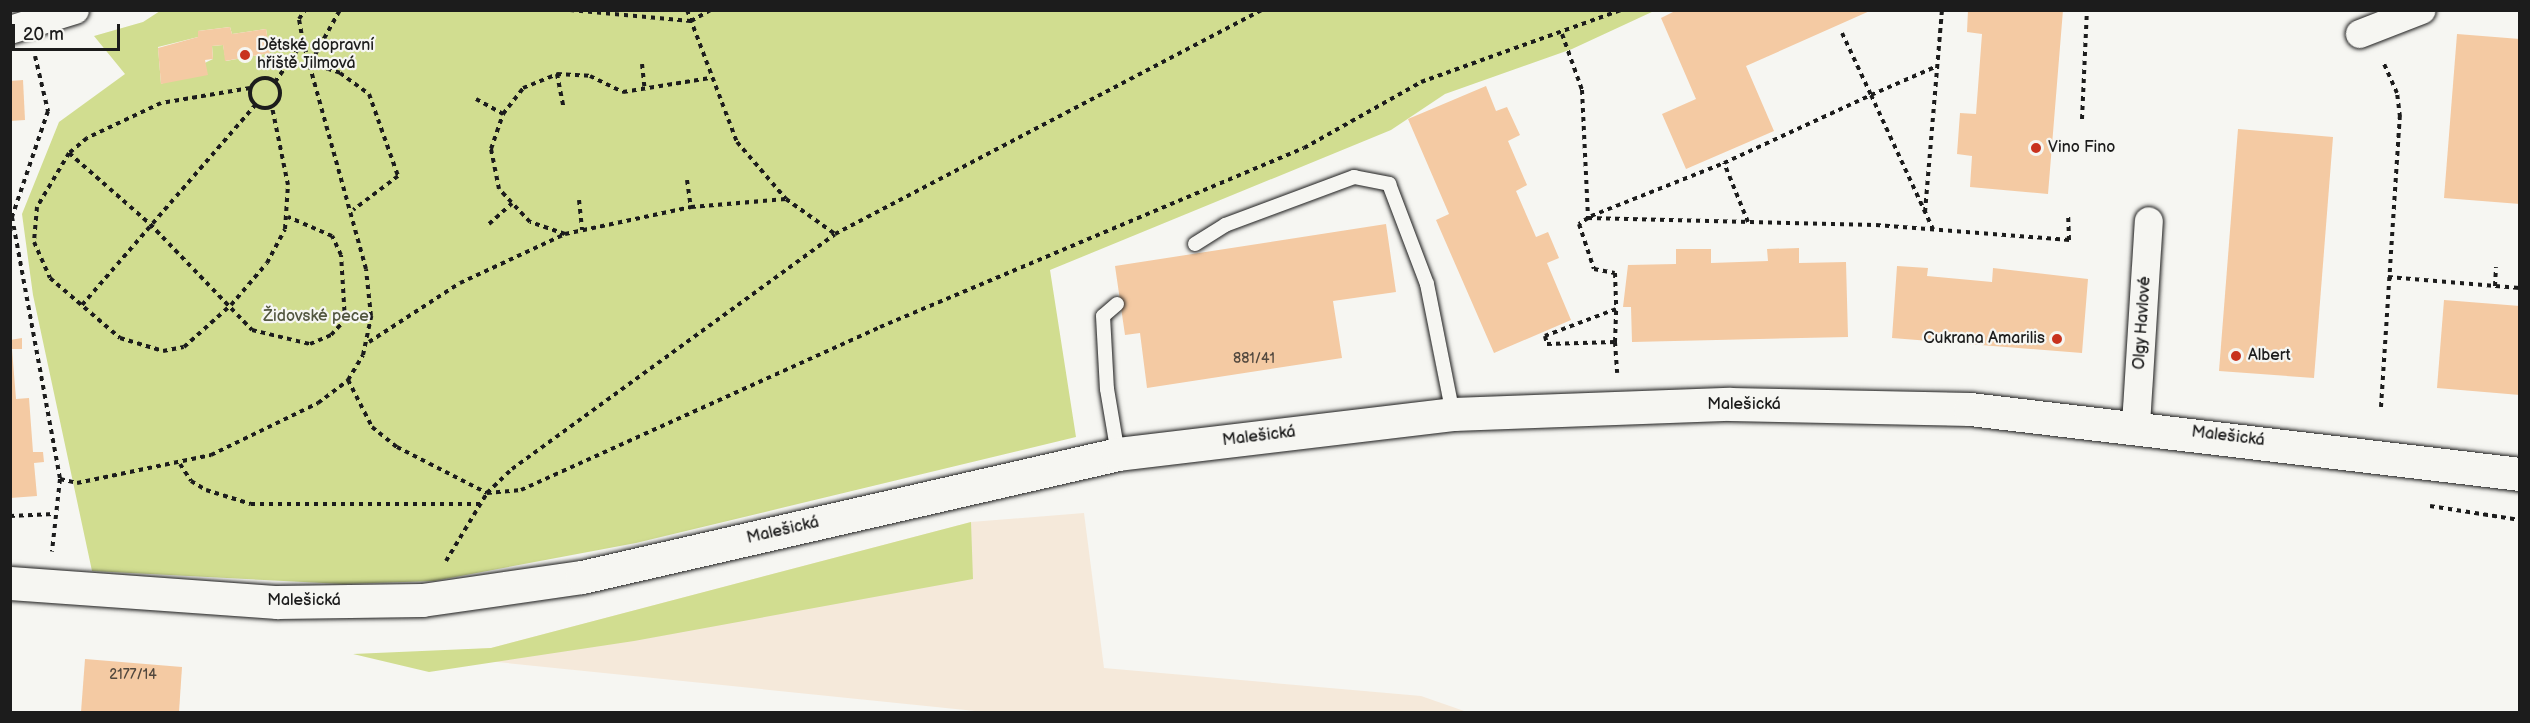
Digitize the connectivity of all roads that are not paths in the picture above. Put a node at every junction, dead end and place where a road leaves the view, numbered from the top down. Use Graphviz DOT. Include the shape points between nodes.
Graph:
graph roads {
  1 [pos="75,10"];
  2 [pos="2422,10"];
  3 [pos="10,30"];
  4 [pos="2360,34"];
  5 [pos="2149,221"];
  6 [pos="1195,244"];
  7 [pos="1117,304"];
  8 [pos="1453,414"];
  9 [pos="2136,425"];
  10 [pos="1118,454"];
  11 [pos="2520,474"];
  12 [pos="10,583"];
  1 -- 3 [label="street"];
  2 -- 4 [label="street"];
  5 -- 9 [label="street, Olgy Havlové"];
  6 -- 8 [label="lane" via="1225,225 1354,177 1389,184 1427,284"];
  7 -- 10 [label="lane" via="1103,316 1107,389"];
  8 -- 9 [label="street, Malešická" via="1730,404 1971,409"];
  8 -- 10 [label="street, Malešická"];
  9 -- 11 [label="street, Malešická"];
  10 -- 12 [label="street, Malešická" via="582,577 422,600 277,602"];
}
